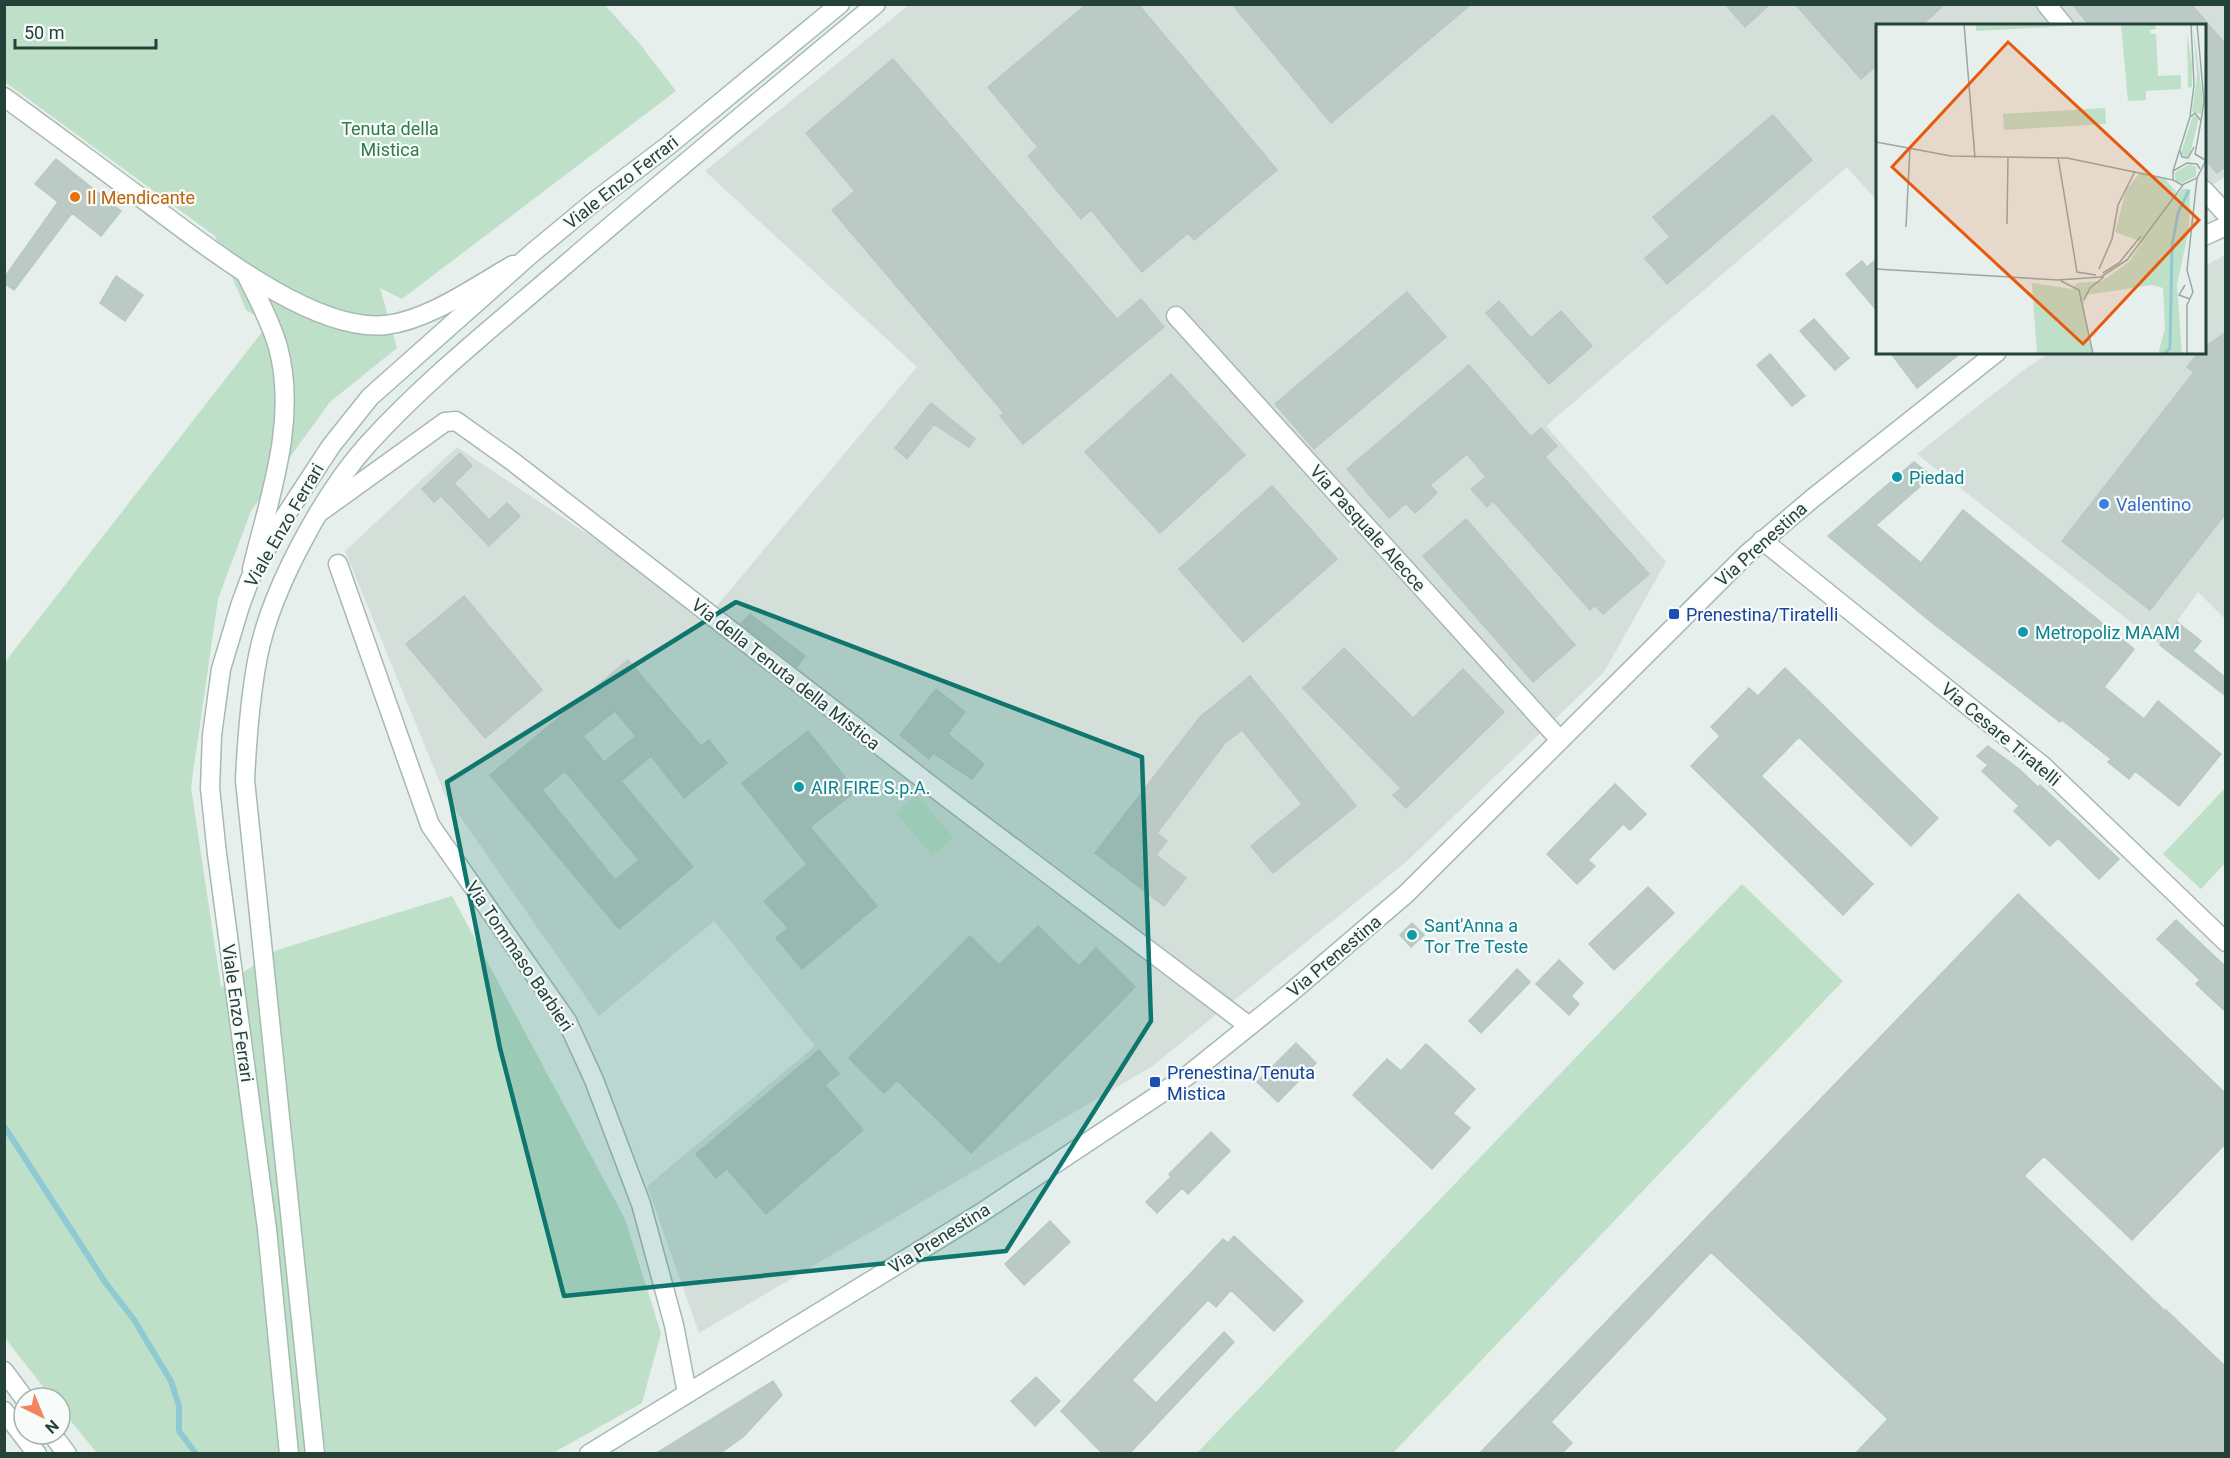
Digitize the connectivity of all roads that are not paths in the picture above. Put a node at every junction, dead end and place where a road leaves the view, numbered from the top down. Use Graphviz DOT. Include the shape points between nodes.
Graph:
graph roads {
  1 [pos="840,4"];
  2 [pos="876,4"];
  3 [pos="2046,4"];
  4 [pos="2062,24"];
  5 [pos="4,97"];
  6 [pos="2206,191"];
  7 [pos="2226,214"];
  8 [pos="2226,226"];
  9 [pos="2206,236"];
  10 [pos="531,254"];
  11 [pos="247,276"];
  12 [pos="1176,316"];
  13 [pos="1994,354"];
  14 [pos="320,512"];
  15 [pos="1762,540"];
  16 [pos="338,564"];
  17 [pos="250,579"];
  18 [pos="1560,740"];
  19 [pos="2226,942"];
  20 [pos="1249,1026"];
  21 [pos="4,1371"];
  22 [pos="15,1386"];
  23 [pos="687,1393"];
  24 [pos="4,1411"];
  25 [pos="37,1454"];
  26 [pos="289,1454"];
  27 [pos="315,1454"];
  28 [pos="589,1454"];
  1 -- 10 [label="street, Viale Enzo Ferrari"];
  2 -- 14 [label="street, Viale Enzo Ferrari" via="427,385 365,446"];
  3 -- 4 [label="street"];
  5 -- 11 [label="street"];
  6 -- 7 [label="street"];
  8 -- 9 [label="street"];
  10 -- 11 [label="street" via="419,316 387,325 339,320"];
  10 -- 17 [label="street, Viale Enzo Ferrari" via="370,397 314,470"];
  11 -- 17 [label="street" via="278,348 285,392 281,451"];
  12 -- 18 [label="street, Via Pasquale Alecce"];
  13 -- 15 [label="street, Via Prenestina"];
  14 -- 20 [label="street, Via della Tenuta della Mistica" via="445,422 456,421"];
  14 -- 27 [label="street, Viale Enzo Ferrari" via="276,599 259,653 247,724 245,780"];
  15 -- 18 [label="street, Via Prenestina"];
  15 -- 19 [label="street, Via Cesare Tiratelli" via="2043,766"];
  16 -- 23 [label="street, Via Tommaso Barbieri" via="430,825 567,1021 594,1080 641,1204 674,1325"];
  17 -- 26 [label="street, Viale Enzo Ferrari" via="221,669 210,788 267,1228"];
  18 -- 20 [label="street, Via Prenestina" via="1398,901"];
  20 -- 23 [label="street, Via Prenestina" via="1187,1076 1075,1152"];
  21 -- 22 [label="street"];
  23 -- 28 [label="street, Via Prenestina"];
  24 -- 25 [label="street"];
}
